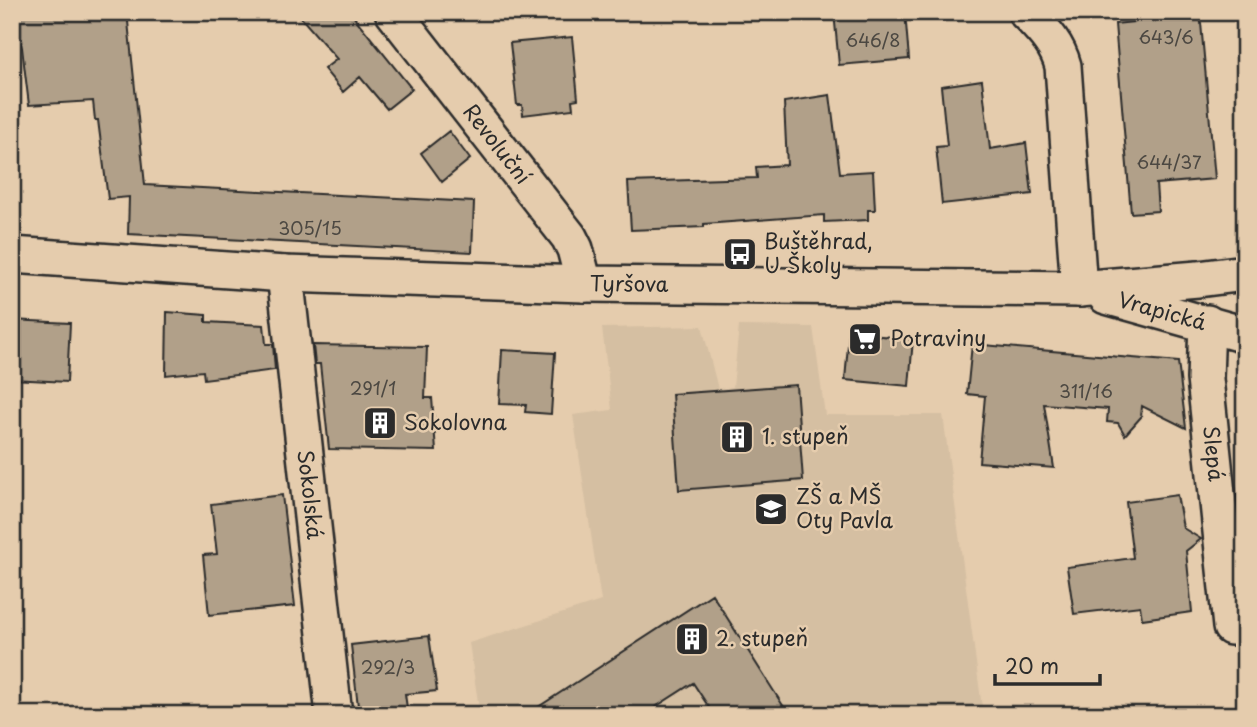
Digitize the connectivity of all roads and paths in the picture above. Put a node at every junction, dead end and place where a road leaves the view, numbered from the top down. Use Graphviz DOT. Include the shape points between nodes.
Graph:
graph roads {
  1 [pos="393,12"];
  2 [pos="1026,12"];
  3 [pos="12,255"];
  4 [pos="1245,273"];
  5 [pos="285,274"];
  6 [pos="584,284"];
  7 [pos="1079,289"];
  8 [pos="1206,323"];
  9 [pos="1245,335"];
  10 [pos="1231,627"];
  11 [pos="334,715"];
  1 -- 6 [label="street, Revoluční" via="569,237"];
  2 -- 7 [label="street" via="1051,39 1063,66"];
  3 -- 5 [label="street, Tyršova"];
  4 -- 7 [label="street, Tyršova"];
  5 -- 6 [label="street, Tyršova"];
  5 -- 11 [label="street, Sokolská"];
  6 -- 7 [label="street, Tyršova"];
  7 -- 8 [label="street, Vrapická"];
  8 -- 9 [label="street, Vrapická"];
  8 -- 10 [label="street, Slepá" via="1205,379"];
}
